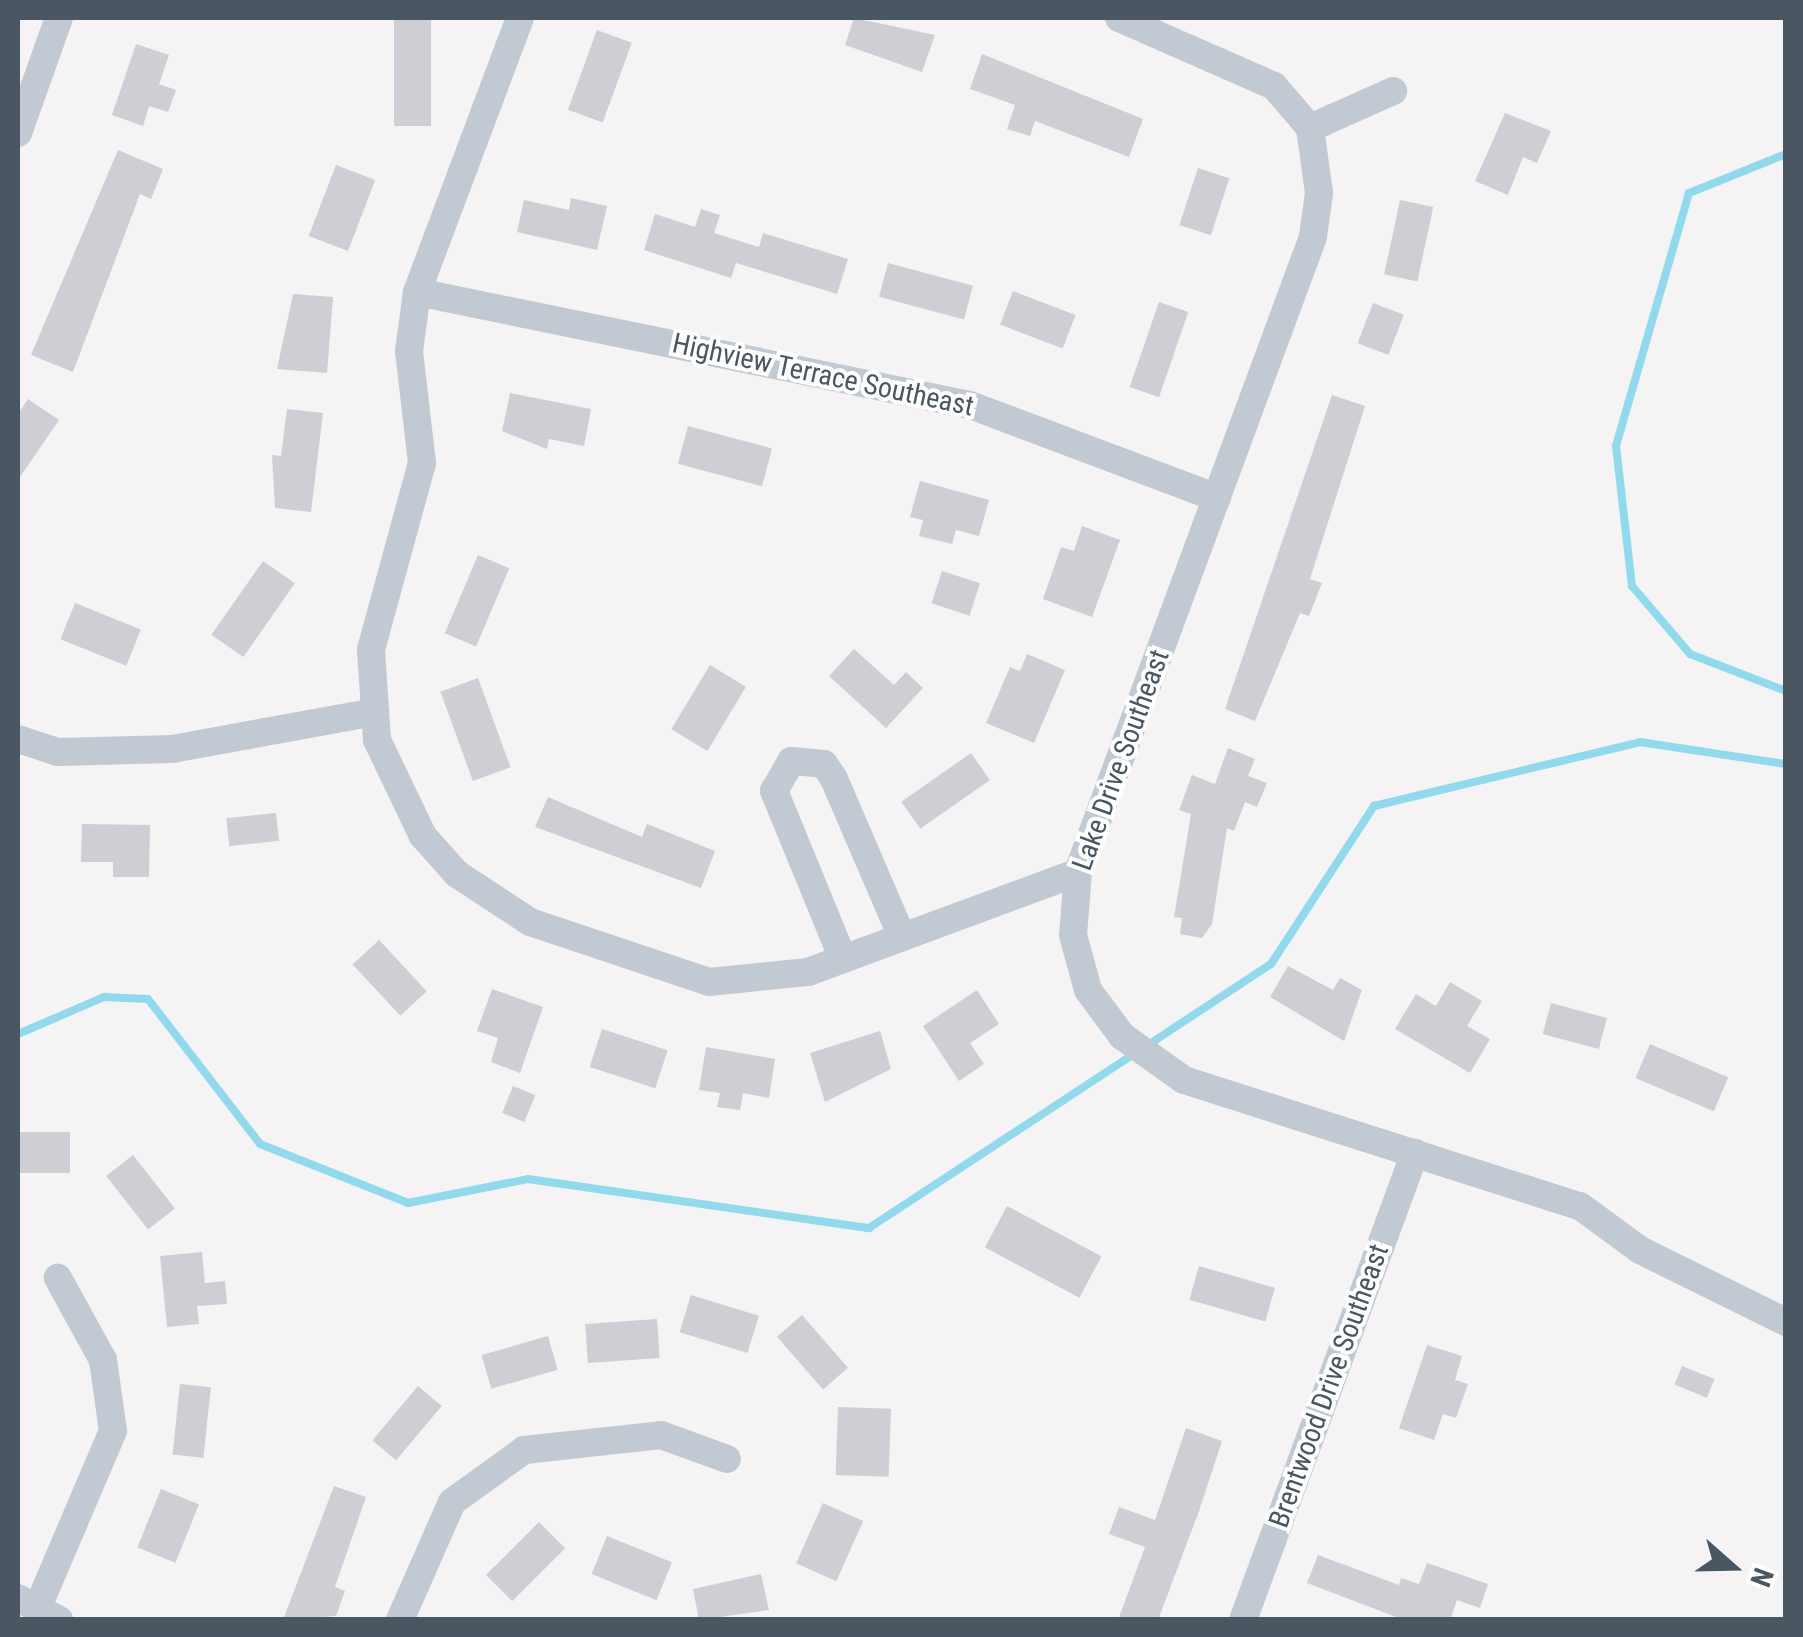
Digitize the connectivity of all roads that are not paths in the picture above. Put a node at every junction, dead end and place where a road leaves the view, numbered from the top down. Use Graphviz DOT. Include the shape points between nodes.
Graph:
graph roads {
  1 [pos="58,18"];
  2 [pos="520,18"];
  3 [pos="1118,18"];
  4 [pos="1394,91"];
  5 [pos="1310,128"];
  6 [pos="18,133"];
  7 [pos="418,292"];
  8 [pos="1218,498"];
  9 [pos="370,713"];
  10 [pos="18,739"];
  11 [pos="1078,872"];
  12 [pos="902,938"];
  13 [pos="843,959"];
  14 [pos="1415,1153"];
  15 [pos="58,1278"];
  16 [pos="1786,1322"];
  17 [pos="727,1459"];
  18 [pos="38,1609"];
  19 [pos="400,1620"];
  20 [pos="1243,1620"];
  1 -- 6 [label="street"];
  2 -- 7 [label="street"];
  3 -- 5 [label="street" via="1245,66"];
  4 -- 5 [label="street"];
  5 -- 8 [label="street, Lake Drive Southeast" via="1313,238"];
  7 -- 8 [label="street, Highview Terrace Southeast" via="970,405"];
  7 -- 9 [label="street" via="409,351 422,463 379,607"];
  8 -- 11 [label="street, Lake Drive Southeast"];
  9 -- 10 [label="street" via="172,749 58,752"];
  9 -- 13 [label="street" via="389,776 423,836 457,874 530,922 709,982"];
  11 -- 12 [label="street"];
  11 -- 14 [label="street, Lake Drive Southeast" via="1078,963 1131,1044 1184,1080"];
  12 -- 13 [label="street"];
  12 -- 13 [label="street" via="834,779 824,764 790,761 774,791"];
  14 -- 16 [label="street, Lake Drive Southeast" via="1580,1206 1640,1250"];
  14 -- 20 [label="street, Brentwood Drive Southeast"];
  15 -- 18 [label="street" via="103,1360 113,1432"];
  17 -- 19 [label="street" via="660,1435 524,1450 452,1502"];
}
